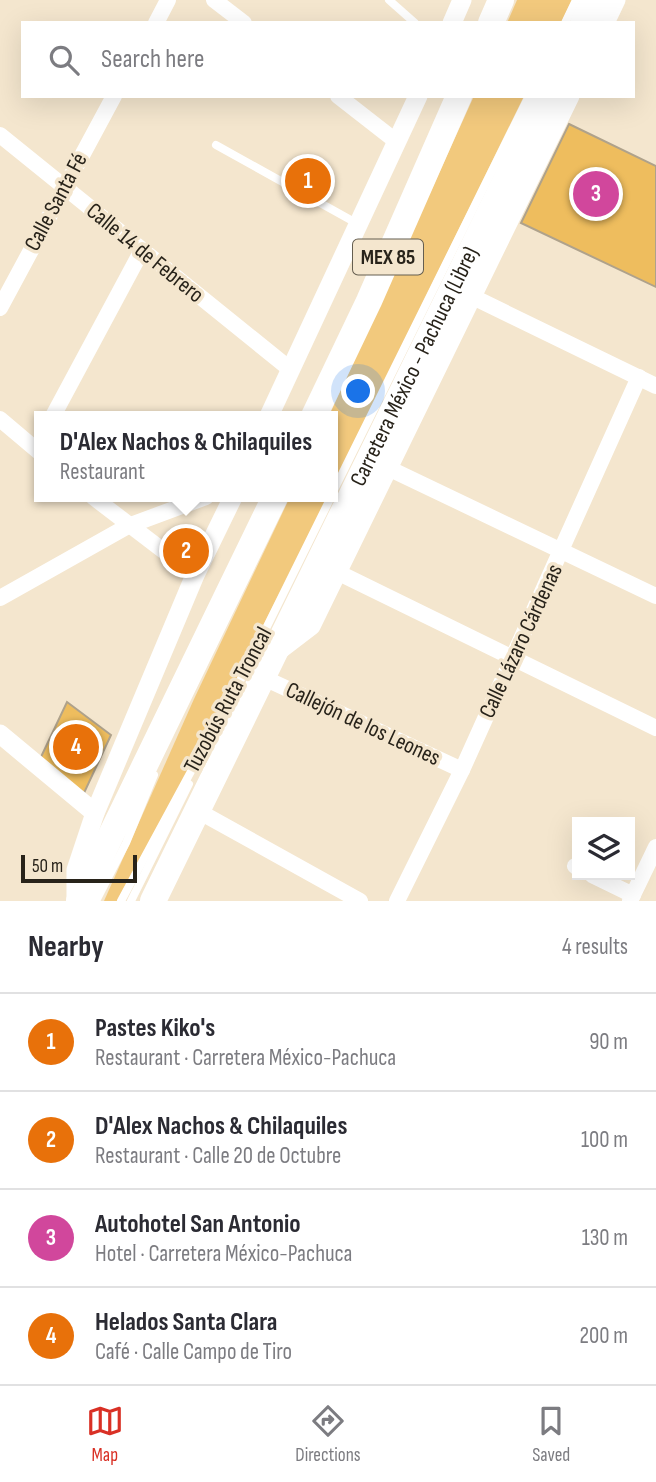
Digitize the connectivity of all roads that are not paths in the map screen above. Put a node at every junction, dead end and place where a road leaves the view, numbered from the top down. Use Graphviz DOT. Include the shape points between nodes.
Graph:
graph roads {
  1 [pos="168,0"];
  2 [pos="214,0"];
  3 [pos="389,0"];
  4 [pos="462,0"];
  5 [pos="576,0"];
  6 [pos="594,0"];
  7 [pos="616,0"];
  8 [pos="157,21"];
  9 [pos="240,21"];
  10 [pos="413,21"];
  11 [pos="453,21"];
  12 [pos="566,21"];
  13 [pos="584,21"];
  14 [pos="606,21"];
  15 [pos="113,98"];
  16 [pos="341,98"];
  17 [pos="417,98"];
  18 [pos="458,98"];
  19 [pos="469,98"];
  20 [pos="528,98"];
  21 [pos="546,98"];
  22 [pos="569,98"];
  23 [pos="0,135"];
  24 [pos="397,142"];
  25 [pos="216,145"];
  26 [pos="64,186"];
  27 [pos="358,224"];
  28 [pos="141,252"];
  29 [pos="473,298"];
  30 [pos="0,308"];
  31 [pos="290,370"];
  32 [pos="639,377"];
  33 [pos="656,386"];
  34 [pos="56,411"];
  35 [pos="272,411"];
  36 [pos="316,411"];
  37 [pos="325,411"];
  38 [pos="0,419"];
  39 [pos="34,445"];
  40 [pos="388,468"];
  41 [pos="338,482"];
  42 [pos="99,502"];
  43 [pos="193,502"];
  44 [pos="231,502"];
  45 [pos="273,502"];
  46 [pos="283,502"];
  47 [pos="329,502"];
  48 [pos="128,526"];
  49 [pos="562,552"];
  50 [pos="337,572"];
  51 [pos="195,575"];
  52 [pos="656,596"];
  53 [pos="0,598"];
  54 [pos="512,660"];
  55 [pos="260,670"];
  56 [pos="196,683"];
  57 [pos="656,728"];
  58 [pos="0,734"];
  59 [pos="156,770"];
  60 [pos="462,770"];
  61 [pos="198,811"];
  62 [pos="95,813"];
  63 [pos="656,847"];
  64 [pos="601,880"];
  65 [pos="632,898"];
  66 [pos="78,901"];
  67 [pos="96,901"];
  68 [pos="121,901"];
  69 [pos="131,901"];
  70 [pos="153,901"];
  71 [pos="359,901"];
  72 [pos="397,901"];
  1 -- 8 [label="street"];
  2 -- 9 [label="street"];
  3 -- 10 [label="lane"];
  4 -- 11 [label="street"];
  5 -- 12 [label="lane"];
  6 -- 13 [label="highway"];
  7 -- 14 [label="street"];
  15 -- 26 [label="street, Calle Santa Fé"];
  16 -- 24 [label="street"];
  17 -- 24 [label="street"];
  18 -- 36 [label="highway, MEX 85"];
  19 -- 37 [label="lane"];
  20 -- 41 [label="lane, Tuzobús Ruta Troncal"];
  21 -- 55 [label="highway, Carretera México - Pachuca (Libre) / MEX 85"];
  22 -- 29 [label="street"];
  23 -- 26 [label="street, Calle 14 de Febrero"];
  24 -- 27 [label="street"];
  25 -- 27 [label="lane"];
  26 -- 28 [label="street, Calle 14 de Febrero"];
  26 -- 30 [label="street, Calle Santa Fé"];
  27 -- 31 [label="street"];
  28 -- 31 [label="street, Calle 14 de Febrero"];
  28 -- 34 [label="street"];
  29 -- 32 [label="street"];
  29 -- 40 [label="street"];
  31 -- 35 [label="street"];
  32 -- 33 [label="street"];
  32 -- 49 [label="street, Calle Lázaro Cárdenas"];
  38 -- 39 [label="street"];
  40 -- 49 [label="street"];
  40 -- 50 [label="street"];
  42 -- 48 [label="street"];
  43 -- 48 [label="street"];
  44 -- 51 [label="street"];
  45 -- 66 [label="highway"];
  46 -- 56 [label="lane, Tuzobús Ruta Troncal"];
  47 -- 55 [label="lane, Tuzobús Ruta Troncal"];
  48 -- 51 [label="street"];
  48 -- 53 [label="street"];
  49 -- 52 [label="street"];
  49 -- 54 [label="street, Calle Lázaro Cárdenas"];
  50 -- 54 [label="street"];
  50 -- 55 [label="street" via="311,626"];
  51 -- 62 [label="street"];
  54 -- 57 [label="street"];
  54 -- 60 [label="street, Calle Lázaro Cárdenas"];
  55 -- 60 [label="street, Callejón de los Leones"];
  55 -- 61 [label="highway, Carretera México - Pachuca (Libre) / MEX 85"];
  55 -- 68 [label="lane, Tuzobús Ruta Troncal"];
  55 -- 69 [label="lane"];
  58 -- 62 [label="street"];
  59 -- 67 [label="lane, Tuzobús Ruta Troncal"];
  60 -- 72 [label="street, Calle Lázaro Cárdenas"];
  61 -- 70 [label="highway, Carretera México - Pachuca (Libre) / MEX 85"];
  61 -- 71 [label="street"];
  62 -- 66 [label="street" via="76,870"];
  63 -- 65 [label="street"];
  64 -- 65 [label="street"];
}
